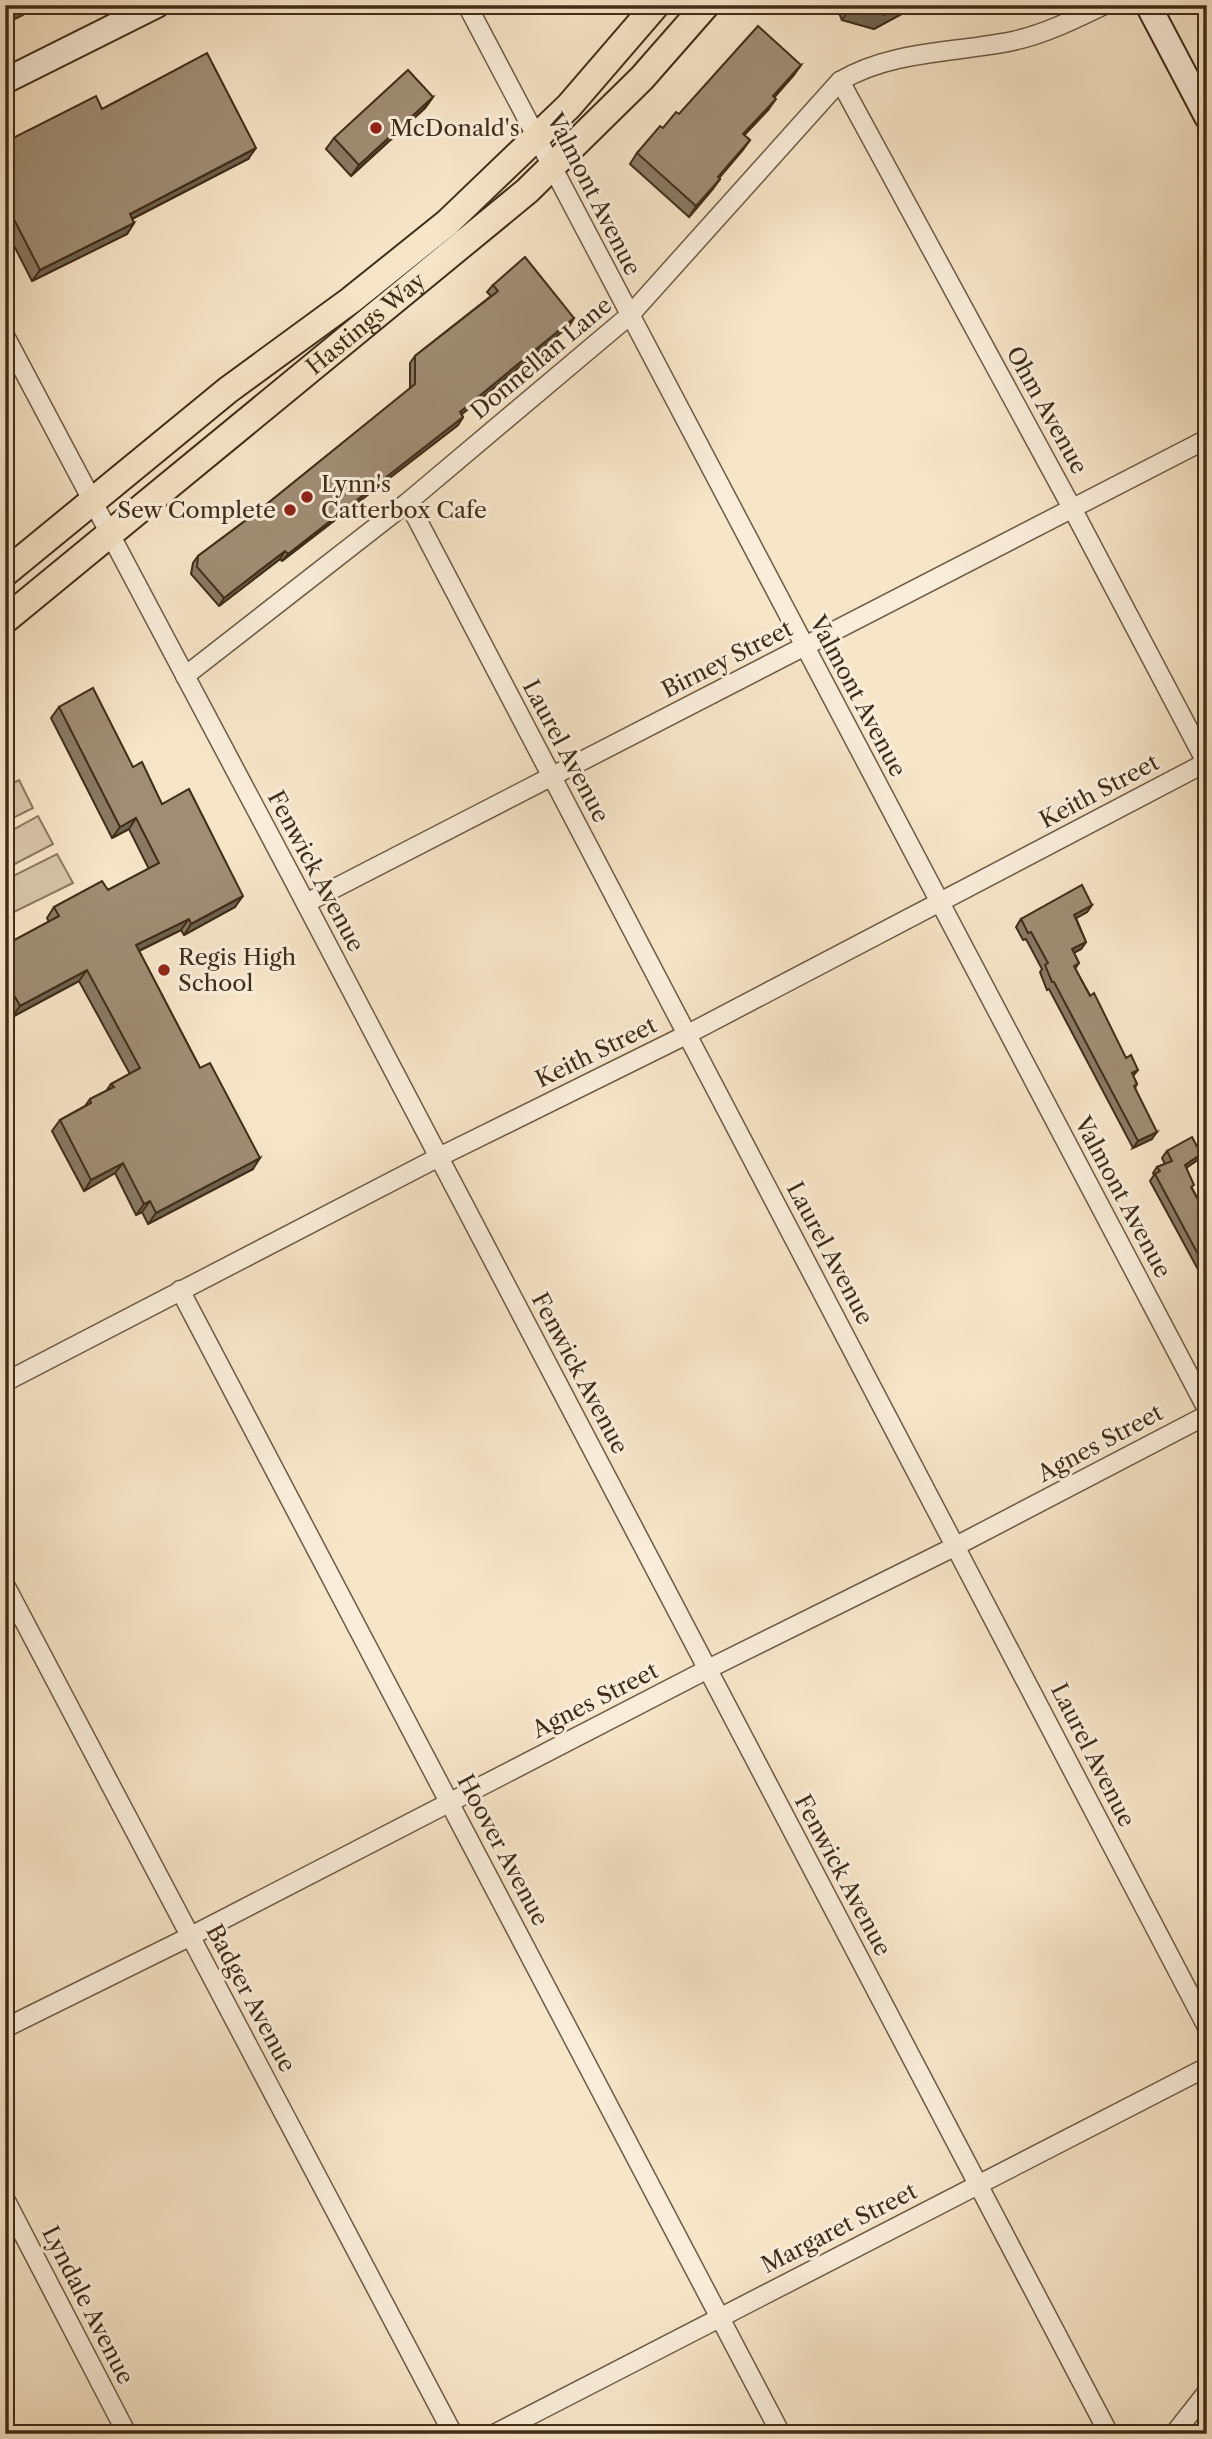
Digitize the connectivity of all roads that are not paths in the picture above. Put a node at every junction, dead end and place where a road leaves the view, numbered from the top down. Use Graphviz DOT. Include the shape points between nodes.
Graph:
graph roads {
  1 [pos="467,5"];
  2 [pos="656,5"];
  3 [pos="706,5"];
  4 [pos="1104,5"];
  5 [pos="1148,5"];
  6 [pos="153,6"];
  7 [pos="5,81"];
  8 [pos="840,81"];
  9 [pos="1207,117"];
  10 [pos="537,138"];
  11 [pos="552,169"];
  12 [pos="630,315"];
  13 [pos="5,336"];
  14 [pos="1207,439"];
  15 [pos="92,500"];
  16 [pos="408,502"];
  17 [pos="1072,508"];
  18 [pos="111,535"];
  19 [pos="5,573"];
  20 [pos="5,620"];
  21 [pos="805,647"];
  22 [pos="185,676"];
  23 [pos="1207,763"];
  24 [pos="551,776"];
  25 [pos="306,903"];
  26 [pos="940,903"];
  27 [pos="688,1034"];
  28 [pos="439,1157"];
  29 [pos="180,1290"];
  30 [pos="5,1382"];
  31 [pos="1207,1409"];
  32 [pos="1207,1415"];
  33 [pos="956,1546"];
  34 [pos="5,1585"];
  35 [pos="708,1669"];
  36 [pos="450,1802"];
  37 [pos="191,1936"];
  38 [pos="1207,2027"];
  39 [pos="5,2028"];
  40 [pos="1207,2067"];
  41 [pos="977,2185"];
  42 [pos="5,2199"];
  43 [pos="720,2317"];
  44 [pos="1207,2392"];
  45 [pos="127,2434"];
  46 [pos="453,2434"];
  47 [pos="494,2434"];
  48 [pos="780,2434"];
  49 [pos="1109,2434"];
  50 [pos="1174,2434"];
  1 -- 10 [label="street, Valmont Avenue"];
  2 -- 10 [label="main road, Hastings Way"];
  3 -- 11 [label="main road, Hastings Way"];
  4 -- 8 [label="street, Donnellan Lane" via="1031,36 907,56"];
  5 -- 9 [label="street"];
  6 -- 7 [label="street"];
  8 -- 12 [label="street, Donnellan Lane"];
  8 -- 17 [label="street, Ohm Avenue"];
  10 -- 11 [label="street, Valmont Avenue"];
  10 -- 15 [label="main road, Hastings Way" via="436,231"];
  11 -- 12 [label="street, Valmont Avenue"];
  11 -- 18 [label="main road, Hastings Way"];
  12 -- 16 [label="street, Donnellan Lane"];
  12 -- 21 [label="street, Valmont Avenue"];
  13 -- 15 [label="street, Fenwick Avenue"];
  14 -- 17 [label="street, Birney Street"];
  15 -- 18 [label="street, Fenwick Avenue"];
  15 -- 19 [label="main road, Hastings Way"];
  16 -- 22 [label="street, Donnellan Lane"];
  16 -- 24 [label="street, Laurel Avenue"];
  17 -- 21 [label="street, Birney Street"];
  17 -- 23 [label="street, Ohm Avenue"];
  18 -- 20 [label="main road, Hastings Way"];
  18 -- 22 [label="street, Fenwick Avenue"];
  21 -- 24 [label="street, Birney Street"];
  21 -- 26 [label="street, Valmont Avenue"];
  22 -- 25 [label="street, Fenwick Avenue"];
  23 -- 26 [label="street, Keith Street"];
  24 -- 25 [label="street, Birney Street"];
  24 -- 27 [label="street, Laurel Avenue"];
  25 -- 28 [label="street, Fenwick Avenue"];
  26 -- 27 [label="street, Keith Street"];
  26 -- 31 [label="street, Valmont Avenue"];
  27 -- 28 [label="street, Keith Street"];
  27 -- 33 [label="street, Laurel Avenue"];
  28 -- 29 [label="street, Keith Street"];
  28 -- 35 [label="street, Fenwick Avenue"];
  29 -- 30 [label="street, Keith Street"];
  29 -- 36 [label="street, Hoover Avenue"];
  32 -- 33 [label="street, Agnes Street"];
  33 -- 35 [label="street, Agnes Street"];
  33 -- 38 [label="street, Laurel Avenue"];
  34 -- 37 [label="street, Badger Avenue"];
  35 -- 36 [label="street, Agnes Street"];
  35 -- 41 [label="street, Fenwick Avenue"];
  36 -- 37 [label="street, Agnes Street"];
  36 -- 43 [label="street, Hoover Avenue"];
  37 -- 39 [label="street, Agnes Street"];
  37 -- 46 [label="street, Badger Avenue"];
  40 -- 41 [label="street, Margaret Street"];
  41 -- 43 [label="street, Margaret Street"];
  41 -- 49 [label="street, Fenwick Avenue"];
  42 -- 45 [label="street, Lyndale Avenue"];
  43 -- 47 [label="street, Margaret Street"];
  43 -- 48 [label="street, Hoover Avenue"];
  44 -- 50 [label="street"];
}
